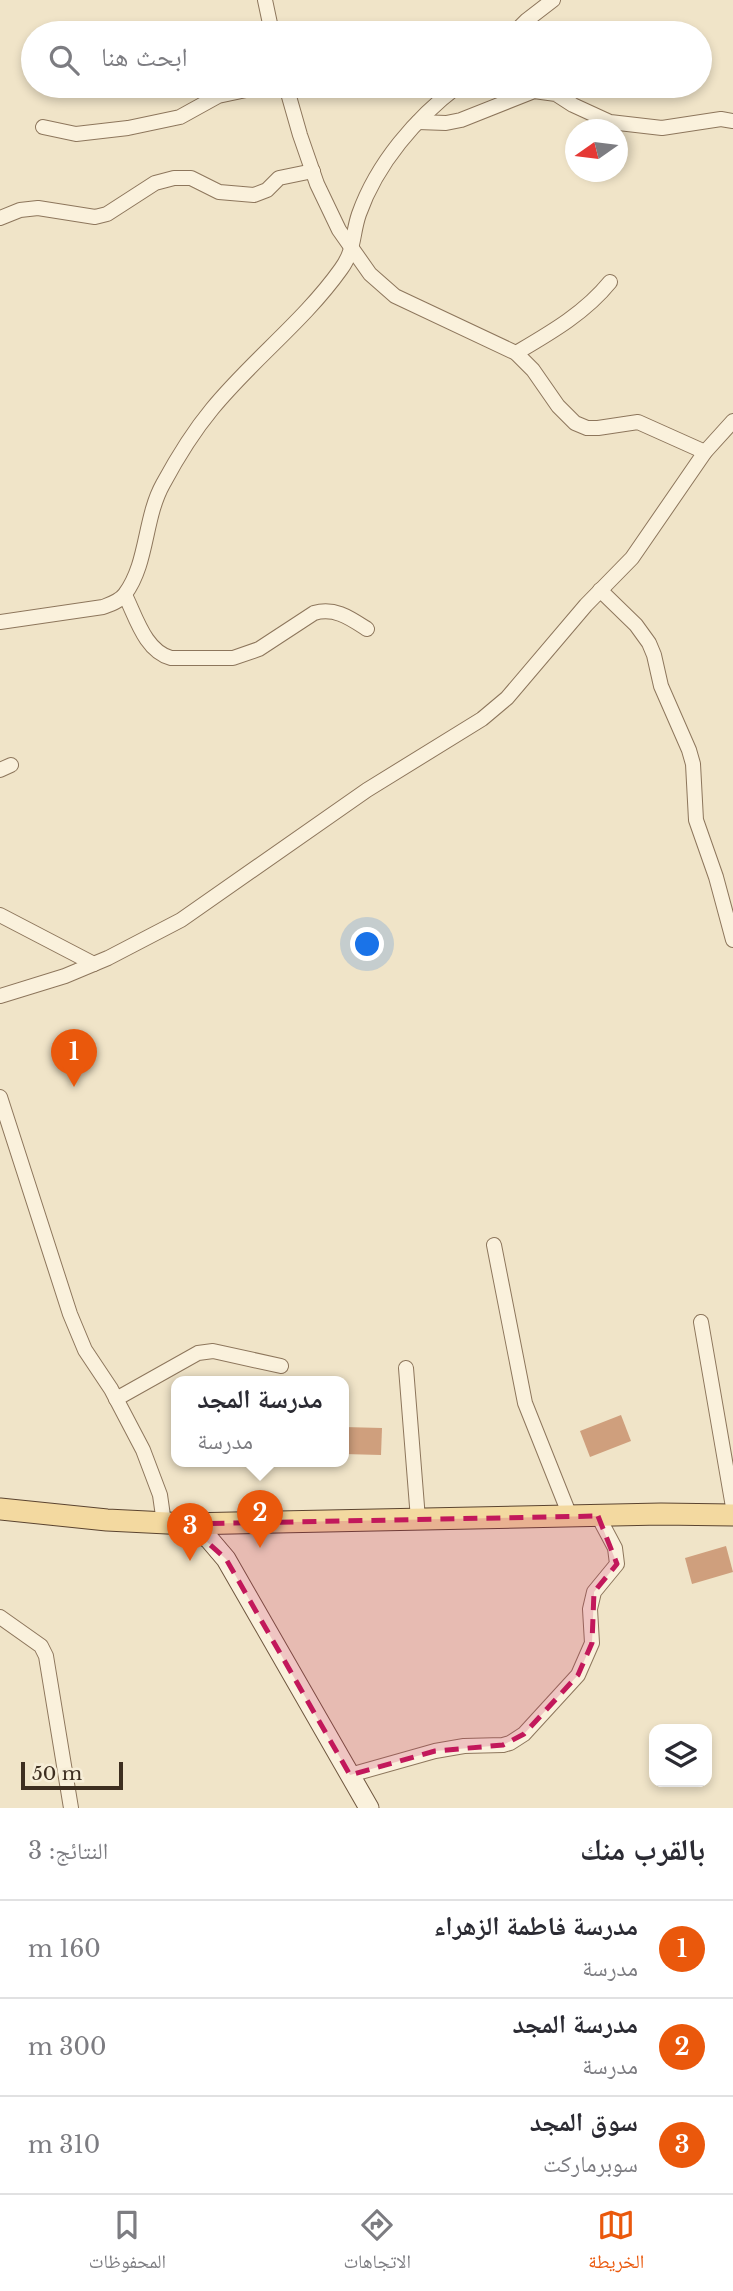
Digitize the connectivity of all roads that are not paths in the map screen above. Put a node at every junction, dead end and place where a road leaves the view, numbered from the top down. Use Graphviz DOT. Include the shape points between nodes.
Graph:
graph roads {
  1 [pos="264,0"];
  2 [pos="553,0"];
  3 [pos="269,21"];
  4 [pos="526,21"];
  5 [pos="214,98"];
  6 [pos="289,98"];
  7 [pos="445,98"];
  8 [pos="516,98"];
  9 [pos="563,98"];
  10 [pos="733,121"];
  11 [pos="418,122"];
  12 [pos="43,127"];
  13 [pos="313,171"];
  14 [pos="0,218"];
  15 [pos="352,250"];
  16 [pos="610,282"];
  17 [pos="516,353"];
  18 [pos="733,421"];
  19 [pos="705,452"];
  20 [pos="600,590"];
  21 [pos="125,595"];
  22 [pos="0,622"];
  23 [pos="367,629"];
  24 [pos="0,915"];
  25 [pos="733,940"];
  26 [pos="94,964"];
  27 [pos="0,996"];
  28 [pos="0,1097"];
  29 [pos="494,1245"];
  30 [pos="701,1322"];
  31 [pos="281,1366"];
  32 [pos="406,1368"];
  33 [pos="116,1399"];
  34 [pos="733,1507"];
  35 [pos="0,1508"];
  36 [pos="570,1516"];
  37 [pos="598,1516"];
  38 [pos="733,1516"];
  39 [pos="418,1519"];
  40 [pos="164,1523"];
  41 [pos="187,1524"];
  42 [pos="0,1616"];
  43 [pos="350,1775"];
  44 [pos="71,1808"];
  45 [pos="369,1808"];
  1 -- 3 [label="street"];
  2 -- 4 [label="street"];
  5 -- 12 [label="street" via="180,117 128,128 76,134"];
  6 -- 13 [label="street"];
  7 -- 11 [label="street"];
  8 -- 11 [label="street" via="461,120"];
  9 -- 10 [label="street" via="610,122 662,128"];
  11 -- 15 [label="street" via="373,184 359,215"];
  13 -- 14 [label="street" via="279,178 254,195 219,192 191,178 174,178 155,183 96,217 38,208"];
  13 -- 15 [label="street"];
  15 -- 17 [label="street" via="395,296"];
  15 -- 21 [label="street" via="328,286 213,408 175,461 156,496"];
  16 -- 17 [label="street" via="593,302"];
  17 -- 19 [label="street" via="575,423 598,428 638,422"];
  18 -- 19 [label="street"];
  19 -- 20 [label="street" via="632,558"];
  20 -- 25 [label="street" via="636,625 654,655 667,703 690,750 695,820"];
  20 -- 26 [label="street" via="507,698 482,719 367,790 181,920"];
  21 -- 22 [label="street" via="103,607"];
  21 -- 23 [label="street" via="152,647 171,657 233,659 260,649 324,610"];
  24 -- 26 [label="street"];
  26 -- 27 [label="street"];
  28 -- 33 [label="street" via="74,1322 85,1350"];
  29 -- 36 [label="street" via="525,1403"];
  30 -- 34 [label="street"];
  31 -- 33 [label="street" via="213,1351 198,1353"];
  32 -- 39 [label="street"];
  33 -- 40 [label="street" via="152,1473"];
  35 -- 40 [label="main road"];
  36 -- 37 [label="main road"];
  36 -- 39 [label="main road"];
  37 -- 38 [label="main road"];
  37 -- 43 [label="street" via="615,1548 617,1564 594,1592 590,1609 593,1636 586,1660 555,1702 510,1743 435,1751"];
  39 -- 41 [label="main road"];
  40 -- 41 [label="main road"];
  41 -- 43 [label="street" via="209,1539 226,1559"];
  42 -- 44 [label="street" via="41,1646 46,1656"];
  43 -- 45 [label="street"];
}
